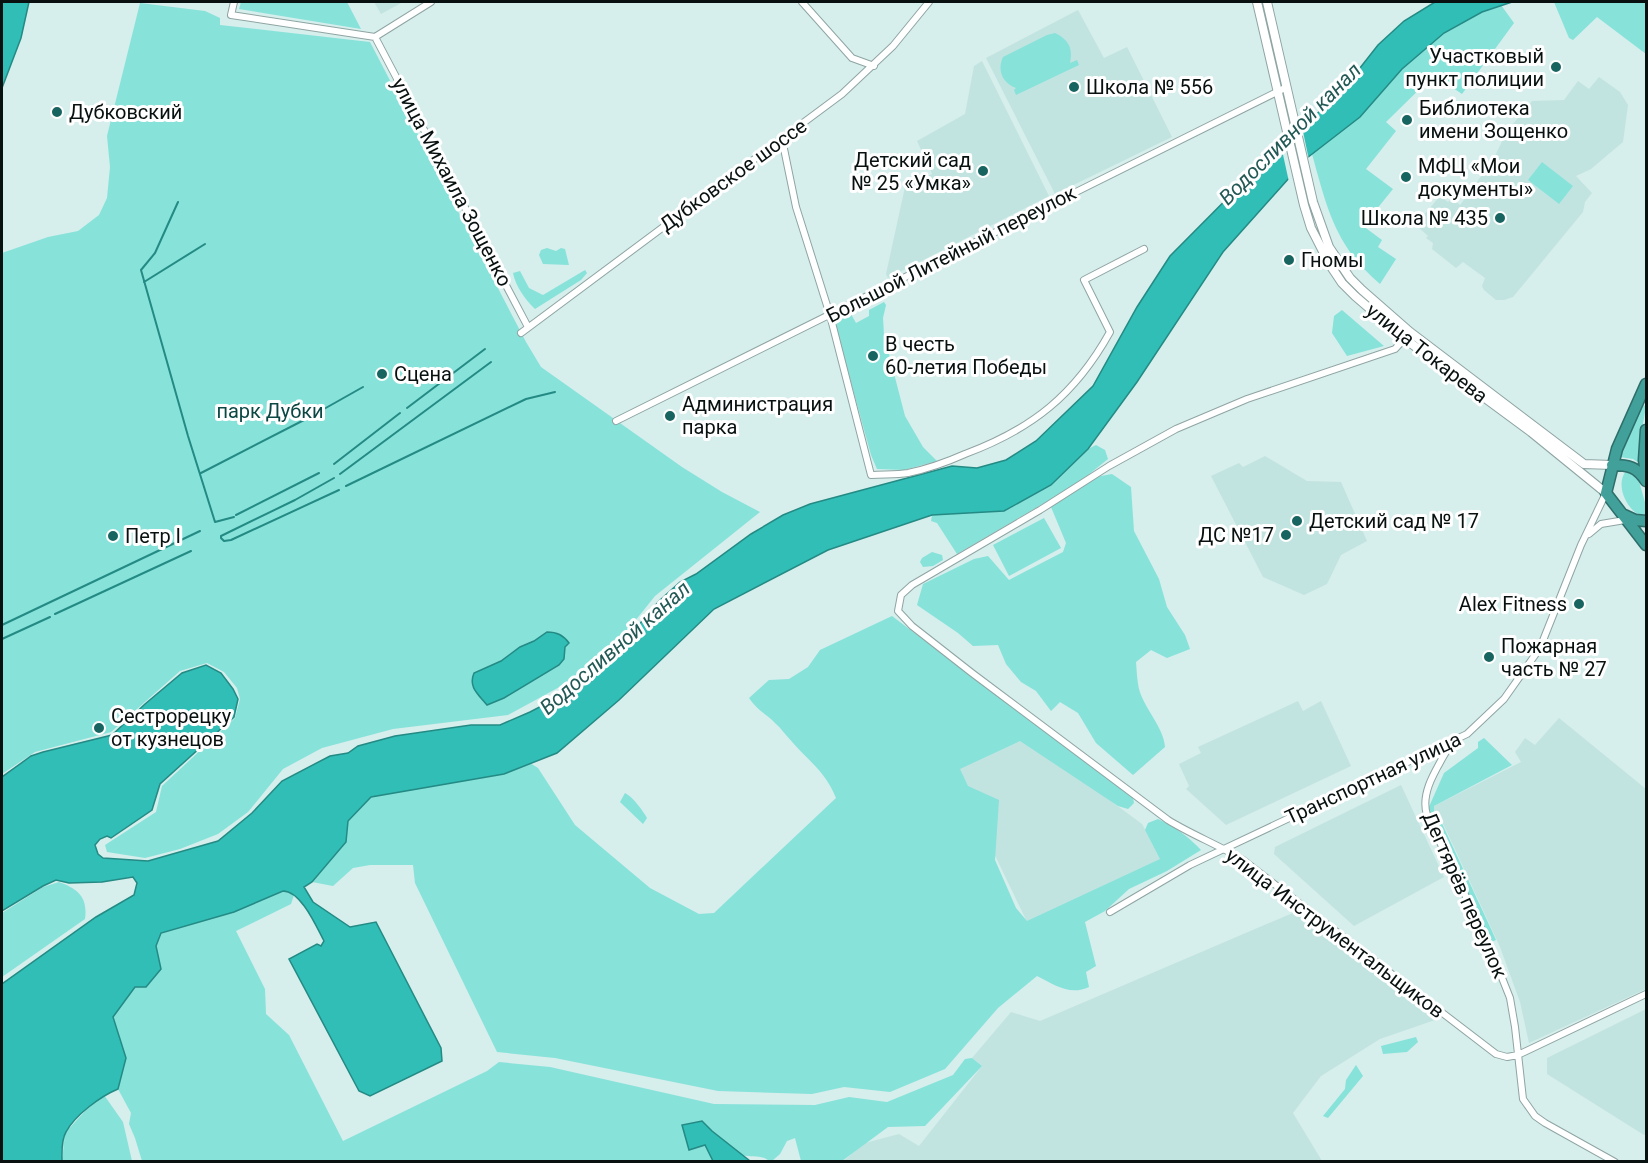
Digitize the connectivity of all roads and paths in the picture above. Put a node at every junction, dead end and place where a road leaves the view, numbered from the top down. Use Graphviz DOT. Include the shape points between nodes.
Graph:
graph roads {
  1 [pos="234,2"];
  2 [pos="431,2"];
  3 [pos="802,2"];
  4 [pos="929,2"];
  5 [pos="1257,2"];
  6 [pos="1267,2"];
  7 [pos="375,37"];
  8 [pos="874,66"];
  9 [pos="1282,89"];
  10 [pos="782,139"];
  11 [pos="1144,249"];
  12 [pos="830,315"];
  13 [pos="528,327"];
  14 [pos="521,333"];
  15 [pos="1408,335"];
  16 [pos="1647,384"];
  17 [pos="616,421"];
  18 [pos="1647,429"];
  19 [pos="1612,465"];
  20 [pos="1647,474"];
  21 [pos="1647,481"];
  22 [pos="1606,493"];
  23 [pos="1622,516"];
  24 [pos="1647,521"];
  25 [pos="1582,541"];
  26 [pos="1647,545"];
  27 [pos="1453,741"];
  28 [pos="1224,848"];
  29 [pos="1110,912"];
  30 [pos="1647,994"];
  31 [pos="1518,1055"];
  32 [pos="1615,1161"];
  1 -- 7 [label="street" via="231,15"];
  2 -- 7 [label="street"];
  3 -- 8 [label="street" via="852,58"];
  4 -- 8 [label="street, Дубковское шоссе"];
  5 -- 9 [label="main road"];
  6 -- 9 [label="main road"];
  7 -- 13 [label="street, улица Михаила Зощенко"];
  8 -- 10 [label="street, Дубковское шоссе"];
  9 -- 12 [label="street, Большой Литейный переулок"];
  9 -- 15 [label="main road, улица Токарева" via="1329,247 1350,278"];
  9 -- 15 [label="main road, улица Токарева" via="1287,130 1311,228 1342,283"];
  10 -- 12 [label="street" via="796,207"];
  10 -- 13 [label="street, Дубковское шоссе"];
  11 -- 12 [label="street" via="1084,280 1110,332 1081,377 1042,414 989,446 906,473 871,475"];
  12 -- 17 [label="street, Большой Литейный переулок"];
  13 -- 14 [label="street, Дубковское шоссе"];
  15 -- 19 [label="main road, улица Токарева" via="1584,464"];
  15 -- 22 [label="main road, улица Токарева"];
  15 -- 28 [label="street, улица Инструментальщиков" via="1395,349 1247,399 1176,429 947,563 901,595 898,610 920,633 1168,820"];
  16 -- 19 [label="highway"];
  18 -- 20 [label="highway"];
  19 -- 21 [label="highway" via="1633,467"];
  19 -- 22 [label="highway"];
  22 -- 23 [label="highway"];
  22 -- 25 [label="street, Транспортная улица"];
  23 -- 24 [label="highway"];
  23 -- 25 [label="street" via="1601,524"];
  23 -- 26 [label="highway"];
  25 -- 27 [label="street, Транспортная улица" via="1540,648 1496,707 1467,734"];
  27 -- 28 [label="street, Транспортная улица"];
  27 -- 31 [label="street, Дегтярёв переулок" via="1426,791 1424,805 1510,998"];
  28 -- 29 [label="street, Транспортная улица"];
  28 -- 31 [label="street, улица Инструментальщиков" via="1496,1054"];
  30 -- 31 [label="street"];
  31 -- 32 [label="street" via="1523,1099 1535,1116"];
}
